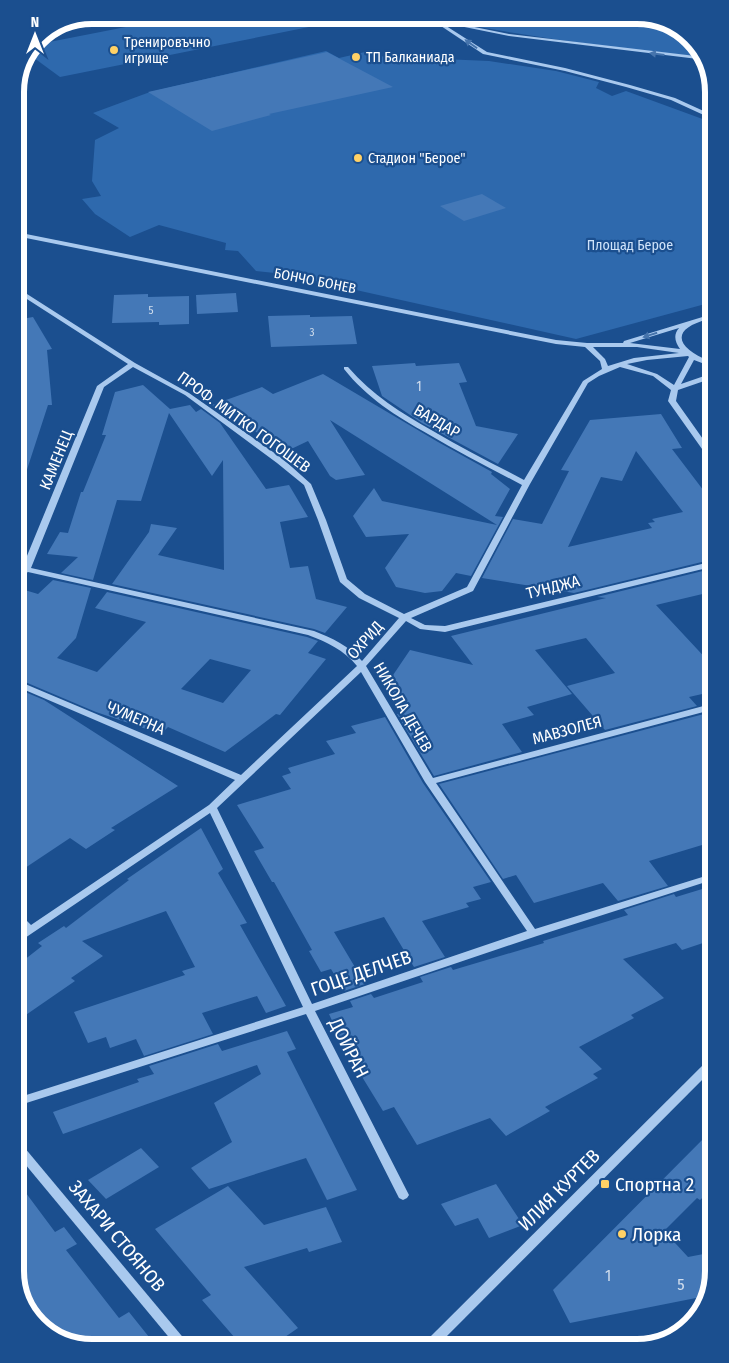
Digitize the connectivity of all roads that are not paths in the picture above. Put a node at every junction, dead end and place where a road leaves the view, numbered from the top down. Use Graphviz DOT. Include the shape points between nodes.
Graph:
graph roads {
  1 [pos="442,24"];
  2 [pos="449,24"];
  3 [pos="696,58"];
  4 [pos="705,114"];
  5 [pos="24,236"];
  6 [pos="24,294"];
  7 [pos="705,318"];
  8 [pos="688,323"];
  9 [pos="587,345"];
  10 [pos="611,345"];
  11 [pos="688,354"];
  12 [pos="705,362"];
  13 [pos="133,364"];
  14 [pos="620,364"];
  15 [pos="346,368"];
  16 [pos="605,370"];
  17 [pos="705,378"];
  18 [pos="676,390"];
  19 [pos="705,447"];
  20 [pos="526,484"];
  21 [pos="705,565"];
  22 [pos="26,569"];
  23 [pos="405,617"];
  24 [pos="362,666"];
  25 [pos="24,687"];
  26 [pos="705,708"];
  27 [pos="242,779"];
  28 [pos="430,782"];
  29 [pos="212,807"];
  30 [pos="705,878"];
  31 [pos="24,925"];
  32 [pos="30,930"];
  33 [pos="533,933"];
  34 [pos="24,934"];
  35 [pos="309,1009"];
  36 [pos="705,1070"];
  37 [pos="24,1100"];
  38 [pos="24,1155"];
  39 [pos="403,1195"];
  40 [pos="177,1339"];
  41 [pos="436,1339"];
  4 -- 1 [label="street, one-way" via="676,100 628,86 480,50"];
  3 -- 2 [label="street, one-way" via="579,45"];
  5 -- 9 [label="street, БОНЧО БОНЕВ" via="546,340"];
  6 -- 13 [label="street, ПРОФ. МИТКО ГОГОШЕВ"];
  7 -- 8 [label="street, БОНЧО БОНЕВ"];
  8 -- 10 [label="street, БОНЧО БОНЕВ, one-way"];
  8 -- 11 [label="street" via="676,336 676,341"];
  9 -- 10 [label="street, БОНЧО БОНЕВ"];
  9 -- 16 [label="street" via="603,360"];
  10 -- 11 [label="street, БОНЧО БОНЕВ" via="637,345"];
  11 -- 12 [label="street"];
  11 -- 14 [label="street, ОХРИД"];
  11 -- 18 [label="street"];
  13 -- 22 [label="street, КАМЕНЕЦ" via="101,386"];
  13 -- 23 [label="street, ПРОФ. МИТКО ГОГОШЕВ" via="187,394 307,484 343,580 362,596"];
  14 -- 16 [label="street, ОХРИД"];
  14 -- 18 [label="street" via="655,375"];
  15 -- 20 [label="street, ВАРДАР" via="379,403"];
  16 -- 20 [label="street, ОХРИД" via="585,382"];
  17 -- 18 [label="street"];
  18 -- 19 [label="street" via="672,401 675,407"];
  20 -- 23 [label="street, ОХРИД" via="470,589"];
  21 -- 23 [label="street, ТУНДЖА" via="445,629 423,627"];
  22 -- 24 [label="street, НИКОЛА ДЕЧЕВ" via="311,633 351,652"];
  23 -- 24 [label="street, ОХРИД"];
  24 -- 27 [label="street, ОХРИД"];
  24 -- 28 [label="street, НИКОЛА ДЕЧЕВ"];
  25 -- 27 [label="street, ЧУМЕРНА"];
  26 -- 28 [label="street, МАВЗОЛЕЯ"];
  27 -- 29 [label="street, ОХРИД"];
  28 -- 33 [label="street, НИКОЛА ДЕЧЕВ"];
  29 -- 32 [label="street, ОХРИД"];
  29 -- 35 [label="street, ДОЙРАН"];
  30 -- 33 [label="street, ГОЦЕ ДЕЛЧЕВ"];
  31 -- 32 [label="street"];
  32 -- 34 [label="street, ОХРИД"];
  33 -- 35 [label="street, ГОЦЕ ДЕЛЧЕВ"];
  35 -- 37 [label="street, ГОЦЕ ДЕЛЧЕВ"];
  35 -- 39 [label="street, ДОЙРАН"];
  36 -- 41 [label="street, ИЛИЯ КУРТЕВ"];
  38 -- 40 [label="street, ЗАХАРИ СТОЯНОВ"];
}
